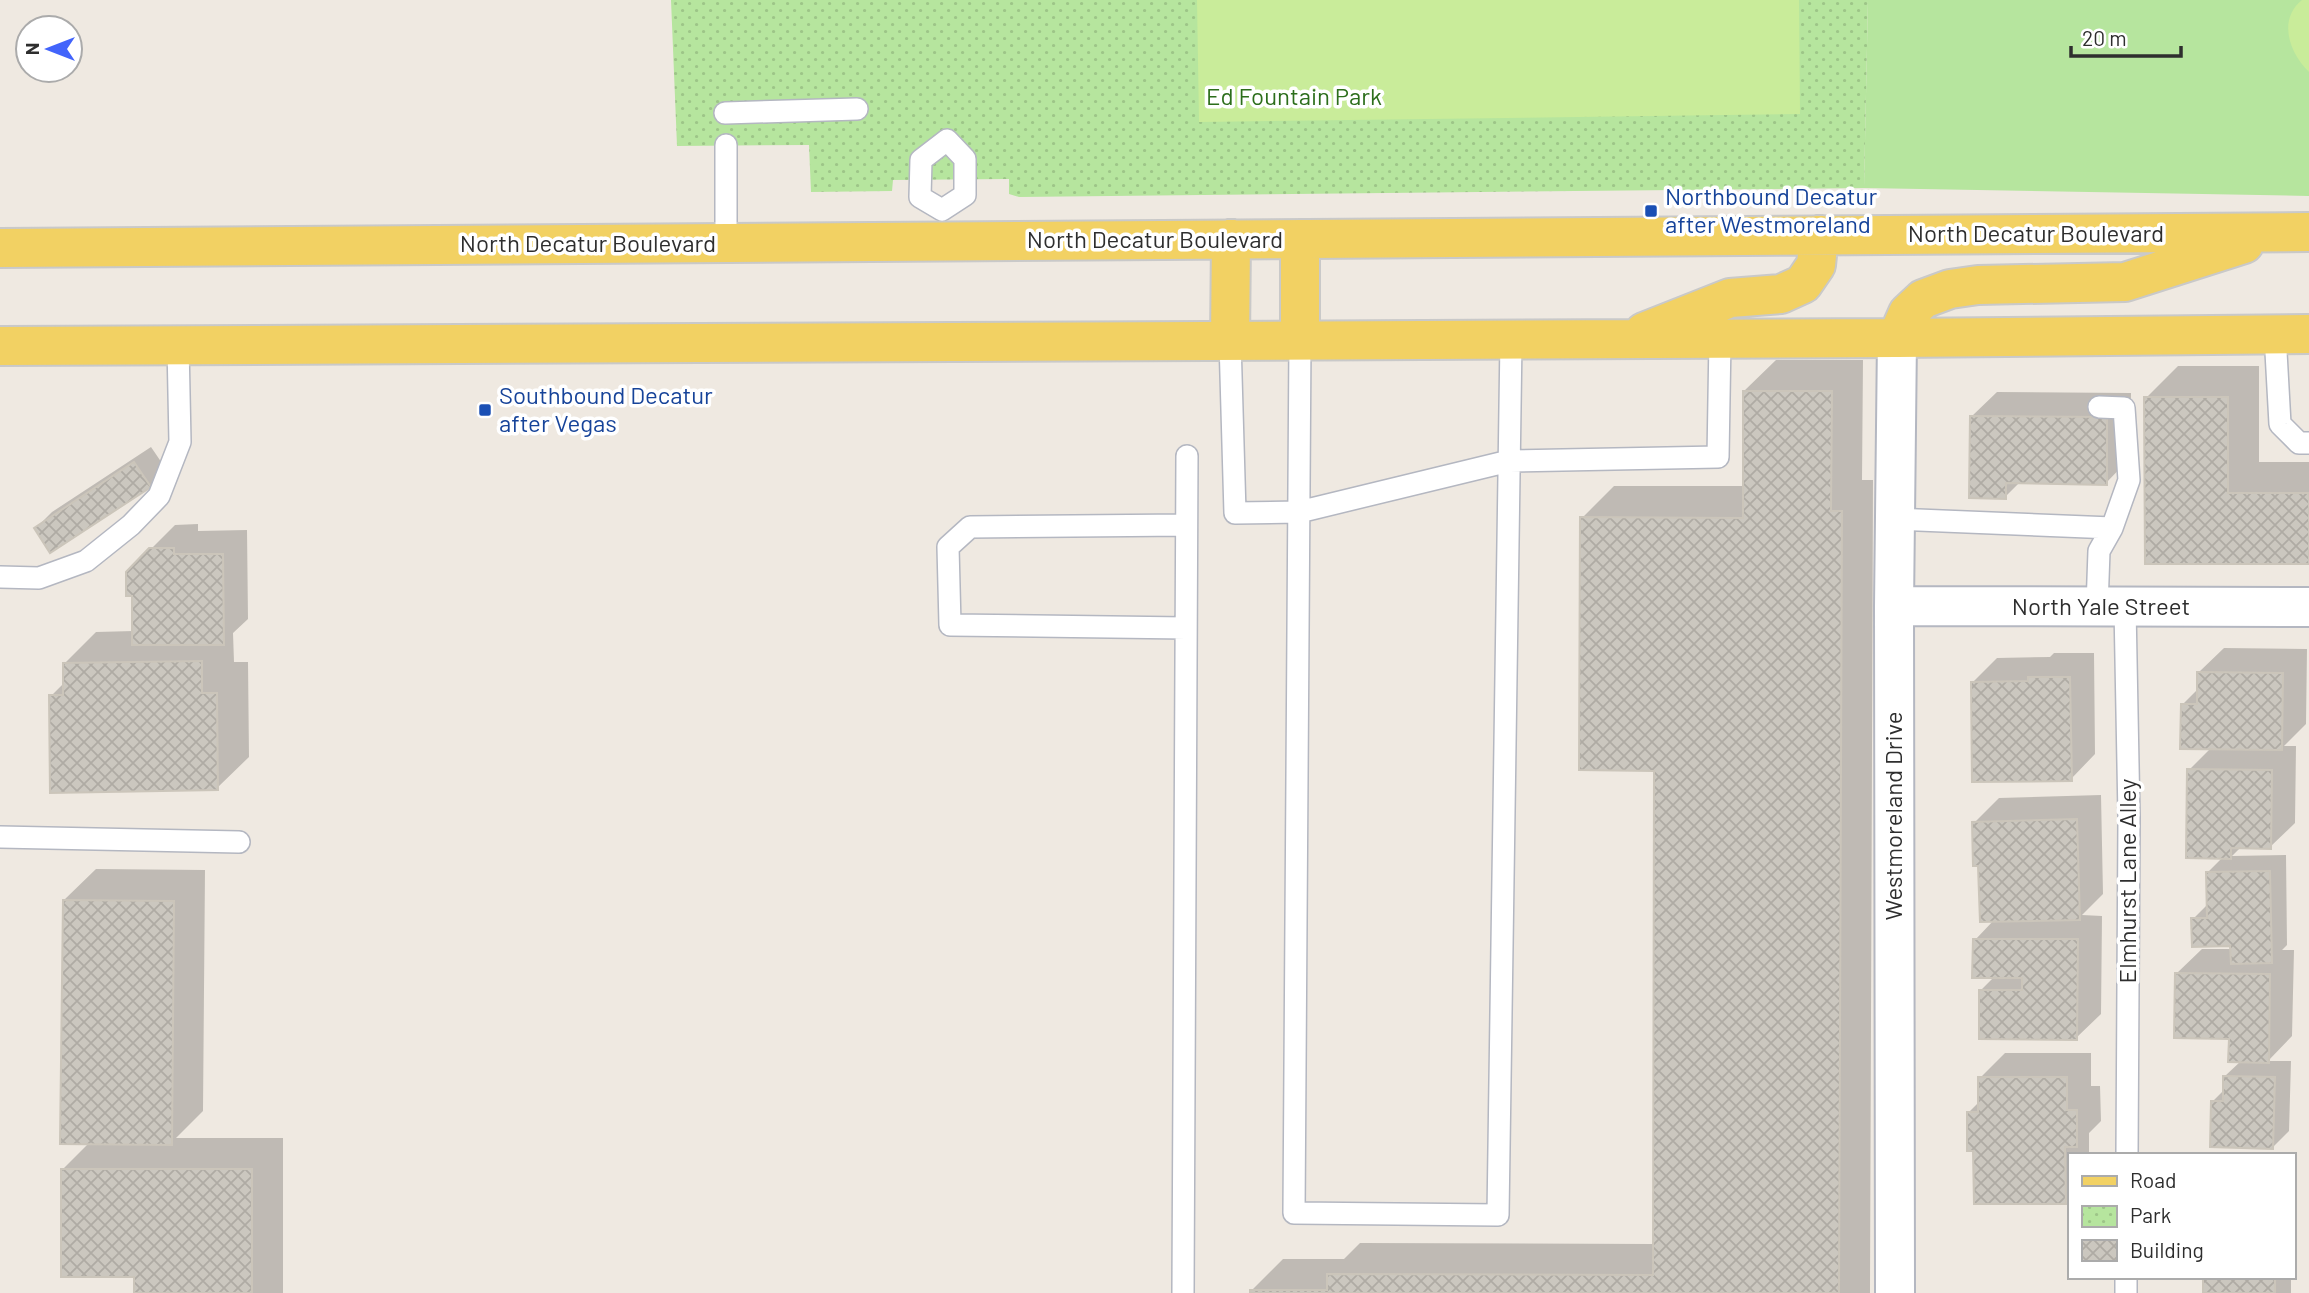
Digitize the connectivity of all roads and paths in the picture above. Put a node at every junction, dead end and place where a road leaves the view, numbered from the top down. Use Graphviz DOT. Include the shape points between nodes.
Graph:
graph roads {
  1 [pos="857,109"];
  2 [pos="725,113"];
  3 [pos="726,145"];
  4 [pos="2296,232"];
  5 [pos="1819,236"];
  6 [pos="1231,239"];
  7 [pos="1300,239"];
  8 [pos="726,243"];
  9 [pos="0,248"];
  10 [pos="2292,334"];
  11 [pos="1897,338"];
  12 [pos="1720,339"];
  13 [pos="1300,340"];
  14 [pos="1511,340"];
  15 [pos="1626,340"];
  16 [pos="1230,341"];
  17 [pos="178,345"];
  18 [pos="0,346"];
  19 [pos="2099,407"];
  20 [pos="2309,443"];
  21 [pos="1187,456"];
  22 [pos="1509,461"];
  23 [pos="1299,512"];
  24 [pos="1894,519"];
  25 [pos="1186,526"];
  26 [pos="2112,528"];
  27 [pos="0,577"];
  28 [pos="1894,606"];
  29 [pos="2111,607"];
  30 [pos="2309,607"];
  31 [pos="1186,628"];
  32 [pos="0,837"];
  33 [pos="239,842"];
  34 [pos="2127,1153"];
  35 [pos="1183,1293"];
  36 [pos="1895,1293"];
  1 -- 2 [label="lane"];
  3 -- 8 [label="lane"];
  4 -- 5 [label="main road, North Decatur Boulevard"];
  4 -- 11 [label="main road" via="2125,282 1950,289 1923,299 1908,313"];
  5 -- 7 [label="main road, North Decatur Boulevard"];
  5 -- 15 [label="main road" via="1816,265 1803,284 1781,294 1730,298"];
  6 -- 7 [label="main road, North Decatur Boulevard"];
  6 -- 8 [label="main road, North Decatur Boulevard" via="942,226"];
  6 -- 16 [label="main road"];
  7 -- 13 [label="main road"];
  8 -- 9 [label="main road, North Decatur Boulevard"];
  10 -- 11 [label="main road"];
  10 -- 20 [label="lane" via="2280,424 2299,443"];
  11 -- 12 [label="main road"];
  11 -- 24 [label="street, Westmoreland Drive"];
  12 -- 15 [label="main road"];
  12 -- 22 [label="lane" via="1718,457"];
  13 -- 14 [label="main road"];
  13 -- 16 [label="main road"];
  13 -- 23 [label="lane"];
  14 -- 15 [label="main road"];
  14 -- 22 [label="lane"];
  16 -- 17 [label="main road"];
  16 -- 23 [label="lane" via="1235,513"];
  17 -- 18 [label="main road"];
  17 -- 27 [label="lane" via="180,442 159,496 86,561 39,578"];
  19 -- 26 [label="lane, Elmhurst Lane Alley" via="2124,408 2129,480"];
  21 -- 25 [label="lane"];
  22 -- 23 [label="lane"];
  22 -- 23 [label="lane" via="1498,1216 1294,1213"];
  24 -- 26 [label="lane"];
  24 -- 28 [label="street, Westmoreland Drive"];
  25 -- 31 [label="lane"];
  25 -- 31 [label="lane" via="970,527 948,547 950,625"];
  26 -- 29 [label="lane, Elmhurst Lane Alley" via="2099,551"];
  28 -- 29 [label="street, North Yale Street"];
  28 -- 36 [label="street, Westmoreland Drive"];
  29 -- 30 [label="street, North Yale Street"];
  29 -- 34 [label="lane, Elmhurst Lane Alley" via="2129,817"];
  31 -- 35 [label="lane"];
  32 -- 33 [label="lane"];
}
